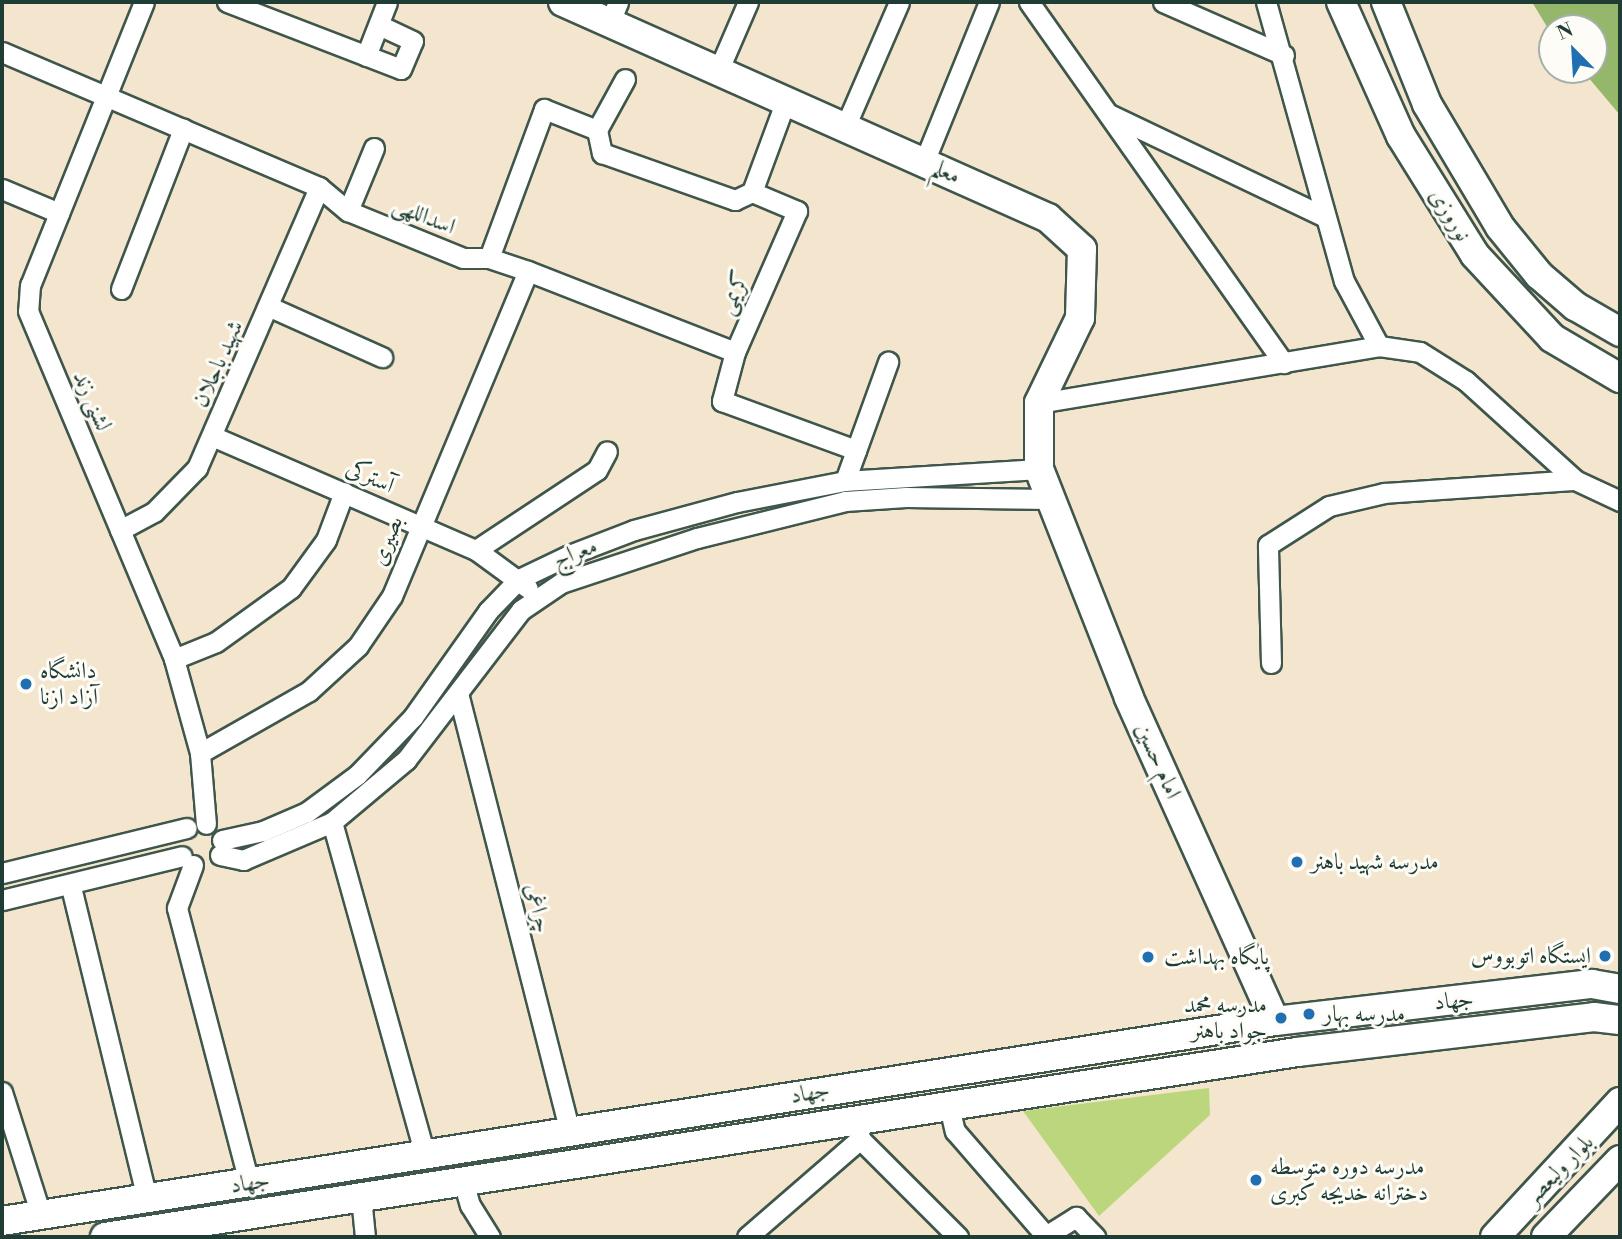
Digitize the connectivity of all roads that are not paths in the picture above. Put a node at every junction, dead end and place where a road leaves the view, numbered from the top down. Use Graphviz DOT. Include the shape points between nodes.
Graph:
graph roads {
  1 [pos="144,2"];
  2 [pos="227,2"];
  3 [pos="387,2"];
  4 [pos="564,2"];
  5 [pos="748,2"];
  6 [pos="899,2"];
  7 [pos="989,2"];
  8 [pos="1029,2"];
  9 [pos="1163,2"];
  10 [pos="1266,2"];
  11 [pos="1341,2"];
  12 [pos="1386,2"];
  13 [pos="614,12"];
  14 [pos="378,25"];
  15 [pos="2,52"];
  16 [pos="1283,55"];
  17 [pos="366,56"];
  18 [pos="719,69"];
  19 [pos="625,79"];
  20 [pos="106,95"];
  21 [pos="786,100"];
  22 [pos="1108,114"];
  23 [pos="845,127"];
  24 [pos="183,129"];
  25 [pos="597,130"];
  26 [pos="374,148"];
  27 [pos="924,162"];
  28 [pos="319,187"];
  29 [pos="2,189"];
  30 [pos="752,192"];
  31 [pos="348,211"];
  32 [pos="59,212"];
  33 [pos="1323,216"];
  34 [pos="489,258"];
  35 [pos="528,271"];
  36 [pos="121,289"];
  37 [pos="270,307"];
  38 [pos="1620,332"];
  39 [pos="1379,346"];
  40 [pos="735,352"];
  41 [pos="382,357"];
  42 [pos="888,362"];
  43 [pos="1284,363"];
  44 [pos="1620,378"];
  45 [pos="1039,403"];
  46 [pos="212,436"];
  47 [pos="856,450"];
  48 [pos="607,451"];
  49 [pos="1039,469"];
  50 [pos="1575,480"];
  51 [pos="845,481"];
  52 [pos="344,492"];
  53 [pos="1049,499"];
  54 [pos="1620,501"];
  55 [pos="419,526"];
  56 [pos="120,530"];
  57 [pos="476,550"];
  58 [pos="519,579"];
  59 [pos="537,595"];
  60 [pos="174,659"];
  61 [pos="1271,663"];
  62 [pos="458,693"];
  63 [pos="200,754"];
  64 [pos="332,822"];
  65 [pos="197,826"];
  66 [pos="221,847"];
  67 [pos="188,860"];
  68 [pos="2,873"];
  69 [pos="71,887"];
  70 [pos="2,900"];
  71 [pos="1592,985"];
  72 [pos="1620,989"];
  73 [pos="1607,1018"];
  74 [pos="1275,1021"];
  75 [pos="1049,1057"];
  76 [pos="1050,1090"];
  77 [pos="2,1092"];
  78 [pos="1620,1102"];
  79 [pos="741,1105"];
  80 [pos="949,1106"];
  81 [pos="859,1129"];
  82 [pos="1597,1130"];
  83 [pos="570,1134"];
  84 [pos="745,1137"];
  85 [pos="426,1157"];
  86 [pos="1618,1165"];
  87 [pos="463,1181"];
  88 [pos="249,1183"];
  89 [pos="361,1197"];
  90 [pos="147,1199"];
  91 [pos="41,1215"];
  92 [pos="2,1221"];
  93 [pos="953,1236"];
  94 [pos="1045,1236"];
  95 [pos="105,1237"];
  96 [pos="365,1237"];
  97 [pos="491,1237"];
  98 [pos="747,1237"];
  99 [pos="1095,1237"];
  100 [pos="1495,1237"];
  101 [pos="1546,1237"];
  1 -- 20 [label="street, لشنی زند"];
  2 -- 17 [label="street"];
  3 -- 14 [label="street"];
  4 -- 13 [label="main road, معلم"];
  5 -- 18 [label="street"];
  6 -- 23 [label="street"];
  7 -- 27 [label="street"];
  8 -- 22 [label="street"];
  9 -- 16 [label="street"];
  10 -- 16 [label="street"];
  11 -- 44 [label="main road, نوروزی" via="1401,135 1475,255 1552,338"];
  12 -- 38 [label="main road, نوروزی" via="1427,104 1500,227 1539,275 1575,306"];
  13 -- 18 [label="main road, معلم"];
  14 -- 17 [label="street"];
  14 -- 17 [label="street" via="413,40 401,69"];
  15 -- 20 [label="street, اسداللهی"];
  16 -- 33 [label="street"];
  18 -- 21 [label="main road, معلم"];
  19 -- 25 [label="street"];
  20 -- 24 [label="street, اسداللهی"];
  20 -- 32 [label="street, لشنی زند"];
  21 -- 23 [label="main road, معلم"];
  21 -- 30 [label="street"];
  22 -- 33 [label="street"];
  22 -- 43 [label="street"];
  23 -- 27 [label="main road, معلم"];
  24 -- 28 [label="street, اسداللهی"];
  24 -- 36 [label="street"];
  25 -- 30 [label="street" via="601,153 735,200"];
  25 -- 34 [label="street" via="544,109"];
  26 -- 31 [label="street"];
  27 -- 45 [label="main road, معلم" via="1048,218 1082,249 1080,318"];
  28 -- 31 [label="street, اسداللهی"];
  28 -- 37 [label="street, شهید باجلان"];
  29 -- 32 [label="street"];
  30 -- 40 [label="street, کریمی" via="797,211"];
  31 -- 34 [label="street, اسداللهی" via="463,258"];
  32 -- 56 [label="street, لشنی زند" via="30,285 28,311"];
  33 -- 39 [label="street" via="1344,281"];
  34 -- 35 [label="street, اسداللهی"];
  35 -- 40 [label="street, اسداللهی"];
  35 -- 55 [label="street, بصیری"];
  37 -- 41 [label="street"];
  37 -- 46 [label="street, شهید باجلان"];
  39 -- 43 [label="street"];
  39 -- 50 [label="street" via="1420,352 1442,364"];
  40 -- 47 [label="street, کریمی" via="722,401"];
  42 -- 47 [label="street"];
  43 -- 45 [label="street"];
  45 -- 49 [label="main road, معلم"];
  46 -- 52 [label="street, آسترکی"];
  46 -- 56 [label="street, شهید باجلان" via="197,468 181,487 154,512"];
  47 -- 51 [label="street"];
  48 -- 57 [label="street" via="597,470"];
  49 -- 51 [label="street, معراج"];
  49 -- 53 [label="main road, معلم"];
  50 -- 54 [label="street"];
  50 -- 61 [label="street" via="1384,493 1329,506 1268,545"];
  51 -- 58 [label="street, معراج" via="737,502 634,530"];
  52 -- 55 [label="street, آسترکی"];
  52 -- 60 [label="street" via="326,540 291,588 216,642"];
  53 -- 59 [label="street, معراج" via="845,501 697,538"];
  53 -- 74 [label="main road, امام حسین" via="1129,698"];
  55 -- 57 [label="street, آسترکی"];
  55 -- 63 [label="street, بصیری" via="392,596 358,646 309,691"];
  56 -- 60 [label="street, لشنی زند"];
  57 -- 58 [label="street, آسترکی"];
  58 -- 59 [label="street, آسترکی"];
  58 -- 66 [label="street, معراج" via="488,611 413,717 356,775 307,812"];
  59 -- 62 [label="street, معراج"];
  60 -- 63 [label="street, لشنی زند"];
  62 -- 64 [label="street, معراج" via="406,760"];
  62 -- 83 [label="street, چراغی"];
  63 -- 65 [label="street, لشنی زند"];
  64 -- 66 [label="street, معراج" via="243,860"];
  64 -- 85 [label="street"];
  65 -- 66 [label="street"];
  65 -- 67 [label="street, لشنی زند" via="179,846"];
  65 -- 68 [label="street"];
  66 -- 67 [label="street" via="211,864"];
  67 -- 69 [label="street"];
  67 -- 88 [label="street, لشنی زند" via="177,908"];
  69 -- 70 [label="street"];
  69 -- 90 [label="street"];
  71 -- 72 [label="main road, جهاد"];
  71 -- 73 [label="main road"];
  71 -- 74 [label="main road, جهاد"];
  73 -- 76 [label="main road, جهاد" via="1297,1052"];
  74 -- 75 [label="main road, جهاد"];
  75 -- 76 [label="main road"];
  75 -- 79 [label="main road, جهاد"];
  76 -- 80 [label="main road, جهاد"];
  77 -- 91 [label="street"];
  78 -- 82 [label="main road, بلوار ولیعصر"];
  79 -- 83 [label="main road, جهاد"];
  79 -- 84 [label="main road"];
  80 -- 81 [label="main road, جهاد"];
  80 -- 94 [label="street" via="955,1131"];
  81 -- 84 [label="main road, جهاد"];
  81 -- 93 [label="street"];
  81 -- 98 [label="street"];
  82 -- 86 [label="main road"];
  82 -- 100 [label="main road, بلوار ولیعصر"];
  83 -- 85 [label="main road, جهاد"];
  84 -- 87 [label="main road, جهاد"];
  85 -- 88 [label="main road, جهاد"];
  86 -- 101 [label="main road, بلوار ولیعصر"];
  87 -- 89 [label="main road, جهاد"];
  87 -- 97 [label="street" via="470,1205"];
  88 -- 90 [label="main road, جهاد"];
  89 -- 95 [label="main road, جهاد"];
  89 -- 96 [label="street"];
  90 -- 91 [label="main road, جهاد"];
  91 -- 92 [label="main road, جهاد"];
  94 -- 99 [label="street" via="1076,1217"];
}
